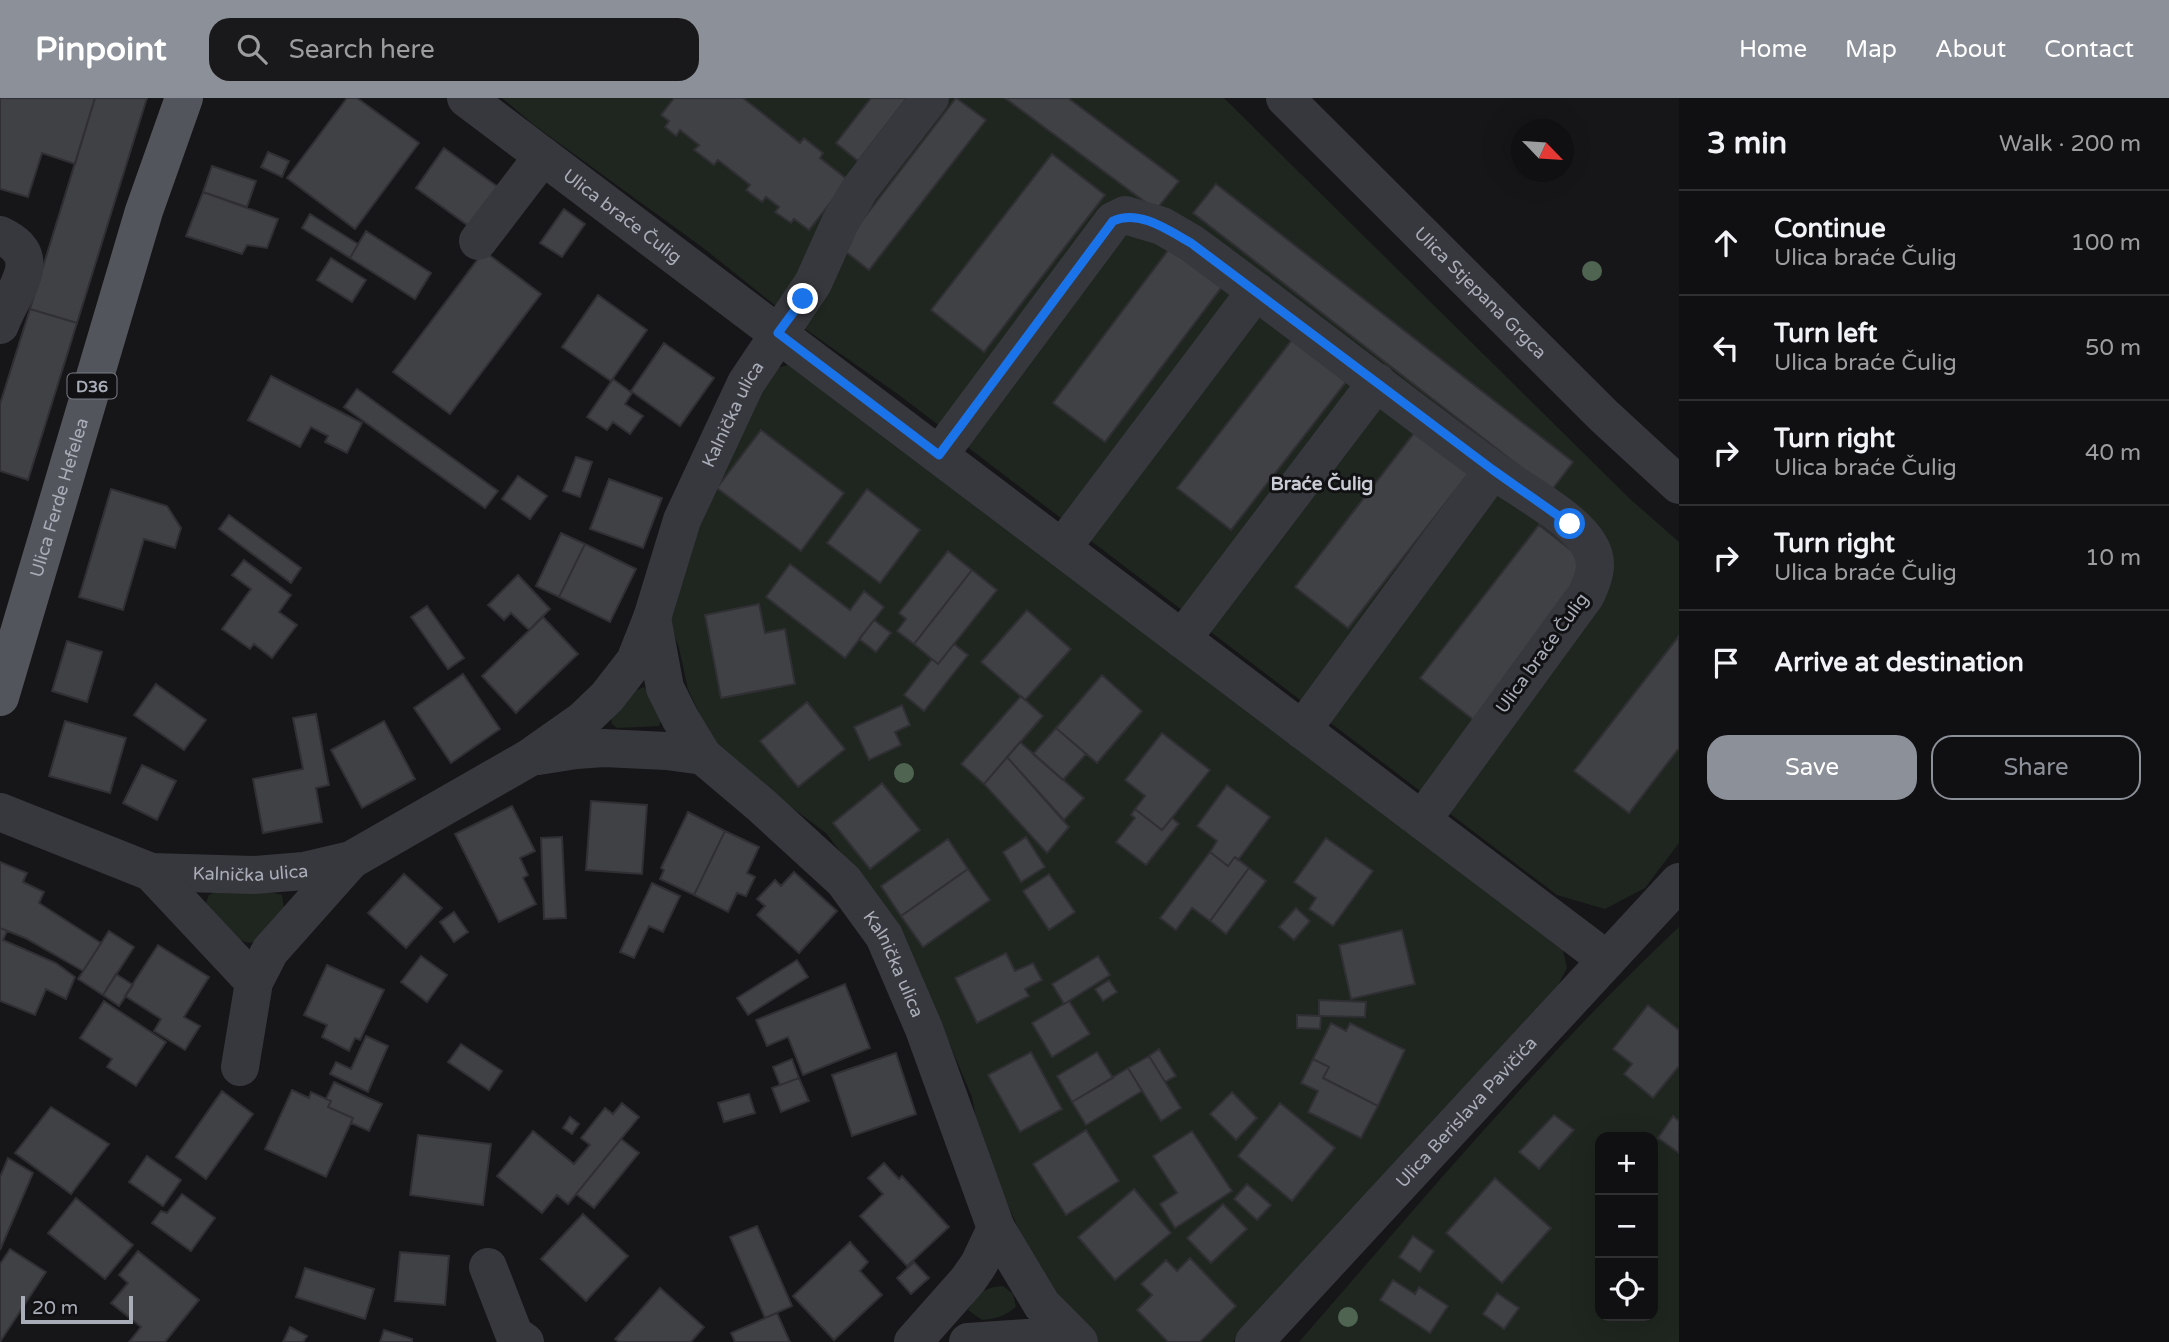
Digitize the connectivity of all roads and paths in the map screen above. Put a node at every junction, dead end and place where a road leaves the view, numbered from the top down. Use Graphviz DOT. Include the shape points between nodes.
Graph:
graph roads {
  1 [pos="184,98"];
  2 [pos="467,98"];
  3 [pos="930,98"];
  4 [pos="1285,98"];
  5 [pos="543,156"];
  6 [pos="0,235"];
  7 [pos="478,241"];
  8 [pos="1256,291"];
  9 [pos="0,325"];
  10 [pos="778,333"];
  11 [pos="1377,382"];
  12 [pos="939,455"];
  13 [pos="1493,470"];
  14 [pos="1679,485"];
  15 [pos="1062,548"];
  16 [pos="652,618"];
  17 [pos="1182,639"];
  18 [pos="0,697"];
  19 [pos="1302,730"];
  20 [pos="704,756"];
  21 [pos="529,758"];
  22 [pos="0,813"];
  23 [pos="1422,820"];
  24 [pos="351,860"];
  25 [pos="151,872"];
  26 [pos="1679,882"];
  27 [pos="1606,960"];
  28 [pos="254,982"];
  29 [pos="240,1067"];
  30 [pos="996,1228"];
  31 [pos="488,1267"];
  32 [pos="517,1339"];
  33 [pos="1077,1340"];
  34 [pos="913,1342"];
  35 [pos="968,1342"];
  36 [pos="1254,1342"];
  1 -- 18 [label="main road, Ulica Ferde Hefelea / D36" via="144,211"];
  2 -- 5 [label="street, Ulica braće Čulig"];
  3 -- 10 [label="street" via="859,190 813,283"];
  4 -- 14 [label="street, Ulica Stjepana Grgca"];
  5 -- 7 [label="street"];
  5 -- 10 [label="street, Ulica braće Čulig"];
  6 -- 9 [label="street" via="17,244 26,261"];
  8 -- 11 [label="street, Ulica braće Čulig"];
  8 -- 12 [label="street, Ulica braće Čulig" via="1162,226 1125,215 1113,221"];
  8 -- 15 [label="street"];
  10 -- 12 [label="street, Ulica braće Čulig"];
  10 -- 16 [label="street, Kalnička ulica" via="746,383 682,520"];
  11 -- 13 [label="street, Ulica braće Čulig"];
  11 -- 17 [label="street"];
  12 -- 15 [label="street, Ulica braće Čulig"];
  13 -- 19 [label="street"];
  13 -- 23 [label="street, Ulica braće Čulig" via="1570,524 1589,544 1595,576 1586,595"];
  15 -- 17 [label="street, Ulica braće Čulig"];
  16 -- 20 [label="street, Kalnička ulica" via="665,688"];
  16 -- 21 [label="street, Kalnička ulica" via="635,661 607,697"];
  17 -- 19 [label="street, Ulica braće Čulig"];
  19 -- 23 [label="street, Ulica braće Čulig"];
  20 -- 21 [label="street, Kalnička ulica" via="604,748"];
  20 -- 30 [label="street, Kalnička ulica" via="844,881 884,936 924,1028"];
  21 -- 24 [label="street, Kalnička ulica"];
  22 -- 25 [label="street, Kalnička ulica"];
  23 -- 27 [label="street, Ulica braće Čulig"];
  24 -- 25 [label="street, Kalnička ulica" via="304,871"];
  24 -- 28 [label="street, Kalnička ulica" via="270,951"];
  25 -- 28 [label="street, Kalnička ulica"];
  26 -- 27 [label="street, Ulica Berislava Pavičića"];
  27 -- 36 [label="street, Ulica Berislava Pavičića"];
  28 -- 29 [label="street, Kalnička ulica"];
  30 -- 33 [label="street, Kalnička ulica" via="1042,1305"];
  30 -- 34 [label="street" via="968,1280"];
  31 -- 32 [label="street"];
  33 -- 35 [label="street"];
}
